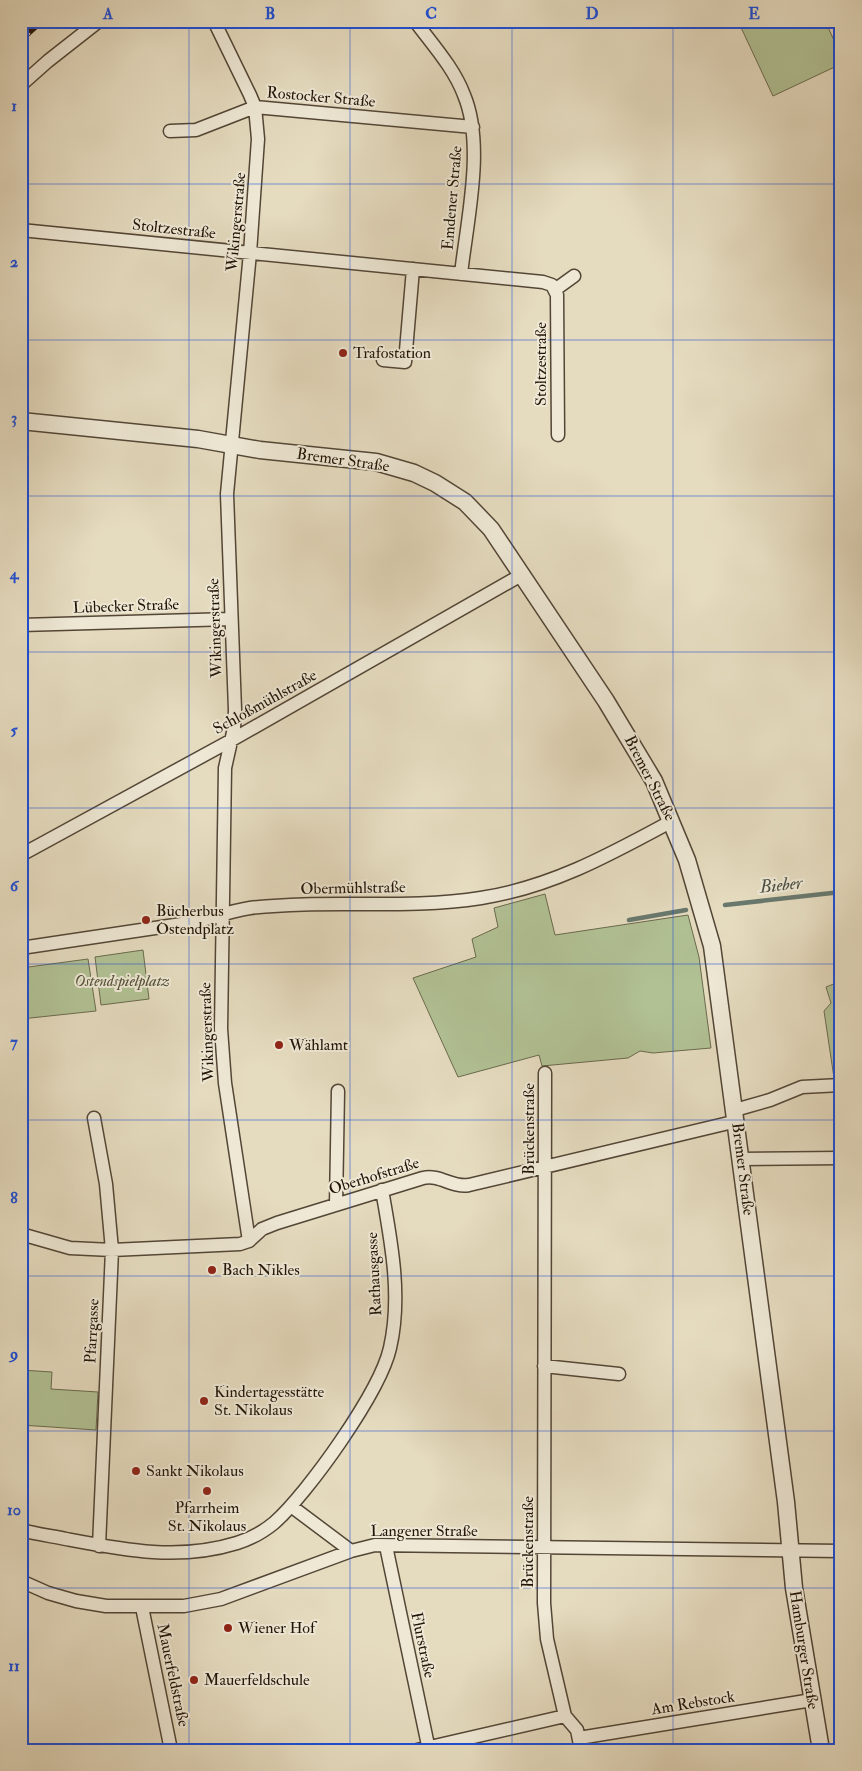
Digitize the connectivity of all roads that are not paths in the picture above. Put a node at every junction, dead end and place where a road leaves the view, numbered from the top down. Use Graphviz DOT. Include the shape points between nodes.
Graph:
graph roads {
  1 [pos="99,21"];
  2 [pos="214,21"];
  3 [pos="415,21"];
  4 [pos="21,85"];
  5 [pos="255,108"];
  6 [pos="473,127"];
  7 [pos="170,130"];
  8 [pos="21,230"];
  9 [pos="250,253"];
  10 [pos="413,269"];
  11 [pos="462,274"];
  12 [pos="574,276"];
  13 [pos="556,289"];
  14 [pos="383,360"];
  15 [pos="21,421"];
  16 [pos="558,435"];
  17 [pos="232,446"];
  18 [pos="523,574"];
  19 [pos="231,619"];
  20 [pos="21,625"];
  21 [pos="230,741"];
  22 [pos="672,820"];
  23 [pos="21,855"];
  24 [pos="222,913"];
  25 [pos="21,948"];
  26 [pos="545,1072"];
  27 [pos="841,1085"];
  28 [pos="338,1091"];
  29 [pos="736,1116"];
  30 [pos="94,1118"];
  31 [pos="841,1158"];
  32 [pos="741,1159"];
  33 [pos="545,1166"];
  34 [pos="382,1190"];
  35 [pos="336,1205"];
  36 [pos="21,1234"];
  37 [pos="249,1241"];
  38 [pos="112,1250"];
  39 [pos="544,1366"];
  40 [pos="619,1374"];
  41 [pos="291,1506"];
  42 [pos="21,1530"];
  43 [pos="99,1546"];
  44 [pos="386,1546"];
  45 [pos="544,1549"];
  46 [pos="351,1551"];
  47 [pos="790,1551"];
  48 [pos="841,1551"];
  49 [pos="21,1581"];
  50 [pos="142,1607"];
  51 [pos="812,1700"];
  52 [pos="565,1716"];
  53 [pos="580,1744"];
  54 [pos="425,1749"];
  55 [pos="171,1750"];
  56 [pos="821,1750"];
  1 -- 4 [label="street"];
  2 -- 5 [label="street, Wikingerstraße"];
  3 -- 6 [label="street, Emdener Straße" via="459,83"];
  5 -- 6 [label="street, Rostocker Straße"];
  5 -- 7 [label="street, Rostocker Straße" via="196,130"];
  5 -- 9 [label="street, Wikingerstraße" via="258,152"];
  6 -- 11 [label="street, Emdener Straße" via="475,150"];
  8 -- 9 [label="street, Stoltzestraße"];
  9 -- 10 [label="street, Stoltzestraße"];
  9 -- 17 [label="street, Wikingerstraße"];
  10 -- 11 [label="street, Stoltzestraße"];
  10 -- 14 [label="street" via="405,362"];
  11 -- 13 [label="street, Stoltzestraße" via="543,282"];
  12 -- 13 [label="street"];
  13 -- 16 [label="street, Stoltzestraße"];
  15 -- 17 [label="street, Bremer Straße" via="198,439"];
  17 -- 18 [label="street, Bremer Straße" via="376,462 424,477 452,493 480,517"];
  17 -- 19 [label="street, Wikingerstraße" via="227,510"];
  18 -- 21 [label="street, Schloßmühlstraße"];
  18 -- 22 [label="street, Bremer Straße" via="628,735"];
  19 -- 20 [label="street, Lübecker Straße"];
  19 -- 21 [label="street, Wikingerstraße" via="235,710"];
  21 -- 23 [label="street, Schloßmühlstraße"];
  21 -- 24 [label="street, Wikingerstraße" via="225,768"];
  22 -- 24 [label="street, Obermühlstraße" via="570,874 498,895 439,902 273,906"];
  22 -- 29 [label="street, Bremer Straße" via="695,883 712,946"];
  24 -- 25 [label="street, Obermühlstraße" via="196,922"];
  24 -- 37 [label="street, Wikingerstraße" via="221,1029 225,1083"];
  26 -- 33 [label="street, Brückenstraße"];
  27 -- 29 [label="street, Oberhofstraße" via="802,1087"];
  28 -- 35 [label="street"];
  29 -- 32 [label="street, Bremer Straße"];
  29 -- 33 [label="street, Oberhofstraße"];
  30 -- 38 [label="street, Pfarrgasse" via="106,1184"];
  31 -- 32 [label="street"];
  32 -- 47 [label="street, Bremer Straße"];
  33 -- 34 [label="street, Oberhofstraße" via="462,1186 430,1176"];
  33 -- 39 [label="street, Brückenstraße"];
  34 -- 35 [label="street, Oberhofstraße"];
  34 -- 41 [label="street, Rathausgasse" via="395,1286 390,1348 363,1406"];
  35 -- 37 [label="street, Oberhofstraße" via="268,1227"];
  36 -- 38 [label="street, Oberhofstraße" via="70,1248"];
  37 -- 38 [label="street, Oberhofstraße"];
  38 -- 43 [label="street, Pfarrgasse"];
  39 -- 40 [label="street"];
  39 -- 45 [label="street, Brückenstraße"];
  41 -- 43 [label="street, Rathausgasse" via="261,1532 222,1547 169,1554"];
  41 -- 46 [label="street"];
  42 -- 43 [label="street, Rathausgasse"];
  44 -- 45 [label="street, Langener Straße"];
  44 -- 46 [label="street, Langener Straße" via="370,1545"];
  44 -- 54 [label="street, Flurstraße"];
  45 -- 47 [label="street, Langener Straße"];
  45 -- 52 [label="street, Brückenstraße" via="546,1630"];
  46 -- 50 [label="street, Langener Straße" via="221,1599 184,1606"];
  47 -- 48 [label="street, Langener Straße"];
  47 -- 51 [label="street, Hamburger Straße"];
  49 -- 50 [label="street, Langener Straße" via="76,1601"];
  50 -- 55 [label="street, Mauerfeldstraße"];
  51 -- 53 [label="street, Am Rebstock"];
  51 -- 56 [label="street, Hamburger Straße"];
  52 -- 53 [label="street" via="575,1726"];
  52 -- 54 [label="street"];
}
